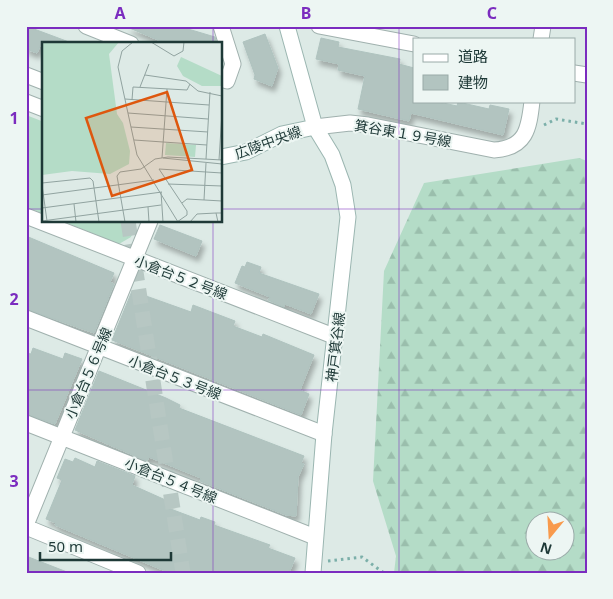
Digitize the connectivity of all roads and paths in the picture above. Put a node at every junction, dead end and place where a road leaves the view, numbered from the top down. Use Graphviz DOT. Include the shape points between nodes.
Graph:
graph roads {
  1 [pos="86,26"];
  2 [pos="220,26"];
  3 [pos="287,26"];
  4 [pos="319,26"];
  5 [pos="126,42"];
  6 [pos="413,44"];
  7 [pos="26,75"];
  8 [pos="222,79"];
  9 [pos="42,81"];
  10 [pos="26,102"];
  11 [pos="532,102"];
  12 [pos="42,108"];
  13 [pos="587,124"];
  14 [pos="315,127"];
  15 [pos="523,139"];
  16 [pos="222,157"];
  17 [pos="26,216"];
  18 [pos="150,222"];
  19 [pos="135,259"];
  20 [pos="26,318"];
  21 [pos="336,338"];
  22 [pos="99,347"];
  23 [pos="26,423"];
  24 [pos="324,434"];
  25 [pos="61,437"];
  26 [pos="26,526"];
  27 [pos="315,537"];
  28 [pos="314,567"];
  29 [pos="138,573"];
  30 [pos="384,573"];
  1 -- 5 [label="street"];
  2 -- 8 [label="street" via="233,64 228,81"];
  3 -- 14 [label="street"];
  4 -- 6 [label="street"];
  7 -- 9 [label="street"];
  10 -- 12 [label="street"];
  11 -- 15 [label="street" via="529,127"];
  13 -- 15 [label="path" via="556,119"];
  14 -- 15 [label="street, 箕谷東１９号線" via="350,123 368,125 494,150 504,150"];
  14 -- 16 [label="street, 広陵中央線" via="288,132 246,152"];
  14 -- 21 [label="street, 神戸箕谷線" via="337,169 348,210"];
  17 -- 19 [label="street, 小倉台５２号線"];
  18 -- 19 [label="street, 小倉台５６号線"];
  19 -- 21 [label="street, 小倉台５２号線"];
  19 -- 22 [label="street, 小倉台５６号線"];
  20 -- 22 [label="street, 小倉台５３号線"];
  21 -- 24 [label="street, 神戸箕谷線"];
  22 -- 24 [label="street, 小倉台５３号線"];
  22 -- 25 [label="street, 小倉台５６号線"];
  23 -- 25 [label="street, 小倉台５４号線"];
  24 -- 27 [label="street, 神戸箕谷線"];
  25 -- 26 [label="street, 小倉台５６号線"];
  25 -- 27 [label="street, 小倉台５４号線"];
  26 -- 29 [label="street"];
  27 -- 28 [label="street, 神戸箕谷線"];
  28 -- 30 [label="path" via="362,557"];
}
